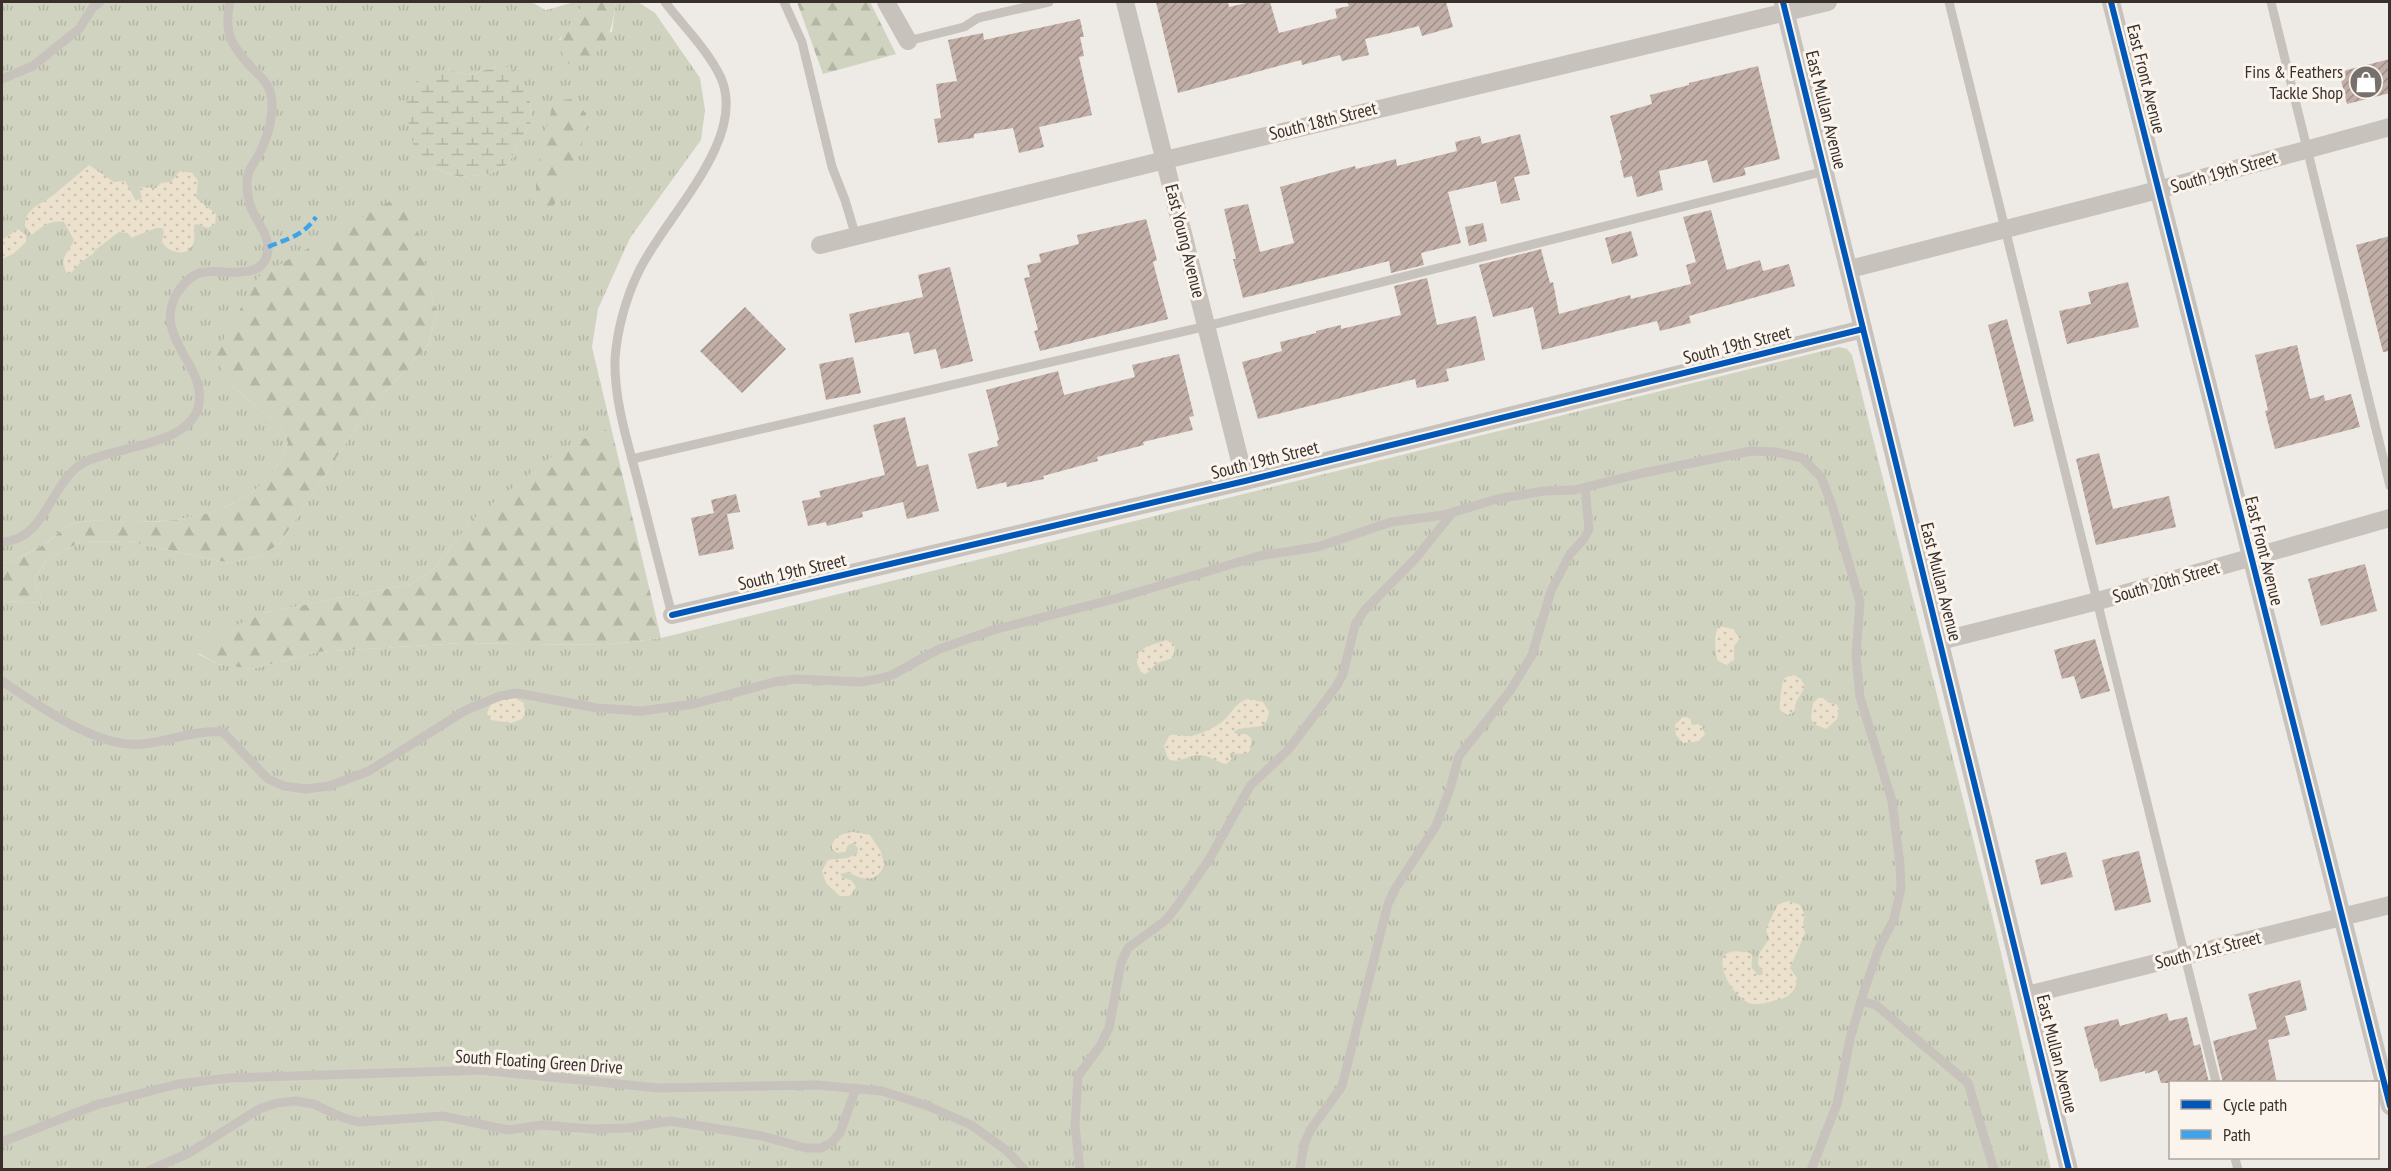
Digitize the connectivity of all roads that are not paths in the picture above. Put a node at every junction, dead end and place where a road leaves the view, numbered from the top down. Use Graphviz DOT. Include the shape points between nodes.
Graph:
graph roads {
  1 [pos="100,2"];
  2 [pos="230,2"];
  3 [pos="665,2"];
  4 [pos="784,2"];
  5 [pos="886,2"];
  6 [pos="1048,2"];
  7 [pos="1125,2"];
  8 [pos="1828,2"];
  9 [pos="1949,2"];
  10 [pos="2111,2"];
  11 [pos="2271,2"];
  12 [pos="1784,6"];
  13 [pos="908,41"];
  14 [pos="2,80"];
  15 [pos="2390,127"];
  16 [pos="2307,148"];
  17 [pos="1165,160"];
  18 [pos="1825,171"];
  19 [pos="2158,190"];
  20 [pos="2006,229"];
  21 [pos="856,237"];
  22 [pos="820,245"];
  23 [pos="1850,269"];
  24 [pos="1206,326"];
  25 [pos="1863,329"];
  26 [pos="632,459"];
  27 [pos="1245,481"];
  28 [pos="2390,486"];
  29 [pos="1585,488"];
  30 [pos="1453,512"];
  31 [pos="2390,518"];
  32 [pos="2,542"];
  33 [pos="2250,558"];
  34 [pos="2098,601"];
  35 [pos="672,615"];
  36 [pos="1941,641"];
  37 [pos="2,681"];
  38 [pos="2390,905"];
  39 [pos="2341,917"];
  40 [pos="2185,956"];
  41 [pos="2027,995"];
  42 [pos="1861,1001"];
  43 [pos="2216,1081"];
  44 [pos="856,1089"];
  45 [pos="2390,1106"];
  46 [pos="2,1142"];
  47 [pos="150,1170"];
  48 [pos="1025,1170"];
  49 [pos="1080,1170"];
  50 [pos="1300,1170"];
  51 [pos="1811,1170"];
  52 [pos="1994,1170"];
  53 [pos="2069,1170"];
  1 -- 14 [label="lane" via="79,28 33,66"];
  2 -- 32 [label="lane" via="229,37 270,90 273,116 249,170 247,185 251,209 268,247 265,261 245,273 203,272 189,279 172,304 173,337 198,384 200,397 197,411 187,425 168,437 86,461 72,470 32,529"];
  3 -- 26 [label="lane" via="722,80 726,122 712,156 656,242 627,299 615,358 621,415"];
  4 -- 21 [label="lane" via="802,42 831,167"];
  5 -- 13 [label="street"];
  6 -- 13 [label="lane" via="978,18 964,27"];
  7 -- 17 [label="street, East Young Avenue"];
  8 -- 12 [label="street, South 18th Street"];
  9 -- 20 [label="lane"];
  10 -- 19 [label="street, East Front Avenue"];
  11 -- 16 [label="lane"];
  12 -- 17 [label="street, South 18th Street"];
  12 -- 18 [label="street, East Mullan Avenue"];
  15 -- 16 [label="street, South 19th Street"];
  16 -- 19 [label="street, South 19th Street"];
  16 -- 28 [label="lane"];
  17 -- 21 [label="street, South 18th Street"];
  17 -- 24 [label="street, East Young Avenue"];
  18 -- 23 [label="street, East Mullan Avenue"];
  18 -- 24 [label="lane"];
  19 -- 20 [label="street, South 19th Street"];
  19 -- 33 [label="street, East Front Avenue"];
  20 -- 23 [label="street, South 19th Street"];
  20 -- 34 [label="lane"];
  21 -- 22 [label="street, South 18th Street"];
  23 -- 25 [label="street, East Mullan Avenue"];
  24 -- 26 [label="lane"];
  24 -- 27 [label="street, East Young Avenue"];
  25 -- 27 [label="street, South 19th Street"];
  25 -- 36 [label="street, East Mullan Avenue"];
  26 -- 35 [label="lane"];
  27 -- 35 [label="street, South 19th Street"];
  29 -- 30 [label="lane" via="1497,499"];
  29 -- 42 [label="lane" via="1751,451 1802,458 1821,477 1860,602 1856,656 1860,697 1892,801 1900,864 1901,888 1894,919 1871,968"];
  29 -- 50 [label="lane" via="1589,529 1570,554 1551,591 1532,655 1510,691 1459,756 1436,826 1388,904 1342,1086 1304,1144"];
  30 -- 37 [label="lane" via="1391,522 1317,547 1259,556 993,630 937,650 878,679 795,679 694,704 642,711 597,708 517,693 500,696 466,710 369,771 329,786 306,789 268,779 223,732 205,731 139,745 113,741 83,730"];
  30 -- 49 [label="lane" via="1364,611 1355,625 1336,687 1287,750 1250,786 1210,858 1177,906 1166,920 1128,948 1121,963 1108,1028 1078,1076 1075,1106"];
  31 -- 33 [label="street, South 20th Street"];
  33 -- 34 [label="street, South 20th Street"];
  33 -- 39 [label="street, East Front Avenue"];
  34 -- 36 [label="street, South 20th Street"];
  34 -- 40 [label="lane"];
  36 -- 41 [label="street, East Mullan Avenue"];
  38 -- 39 [label="street, South 21st Street"];
  39 -- 40 [label="street, South 21st Street"];
  39 -- 45 [label="street, East Front Avenue"];
  40 -- 41 [label="street, South 21st Street"];
  40 -- 43 [label="lane"];
  41 -- 53 [label="street, East Mullan Avenue"];
  42 -- 51 [label="lane" via="1837,1104"];
  42 -- 52 [label="lane" via="1876,1005 1968,1083"];
  44 -- 46 [label="lane, South Floating Green Drive" via="816,1085 658,1088 482,1070 229,1078 178,1084 124,1097"];
  44 -- 47 [label="lane" via="840,1133 821,1148 670,1121 628,1128 542,1125 508,1130 443,1116 359,1122 296,1101 259,1109 189,1153"];
  44 -- 48 [label="lane, South Floating Green Drive" via="882,1091 971,1125 1006,1150"];
}
